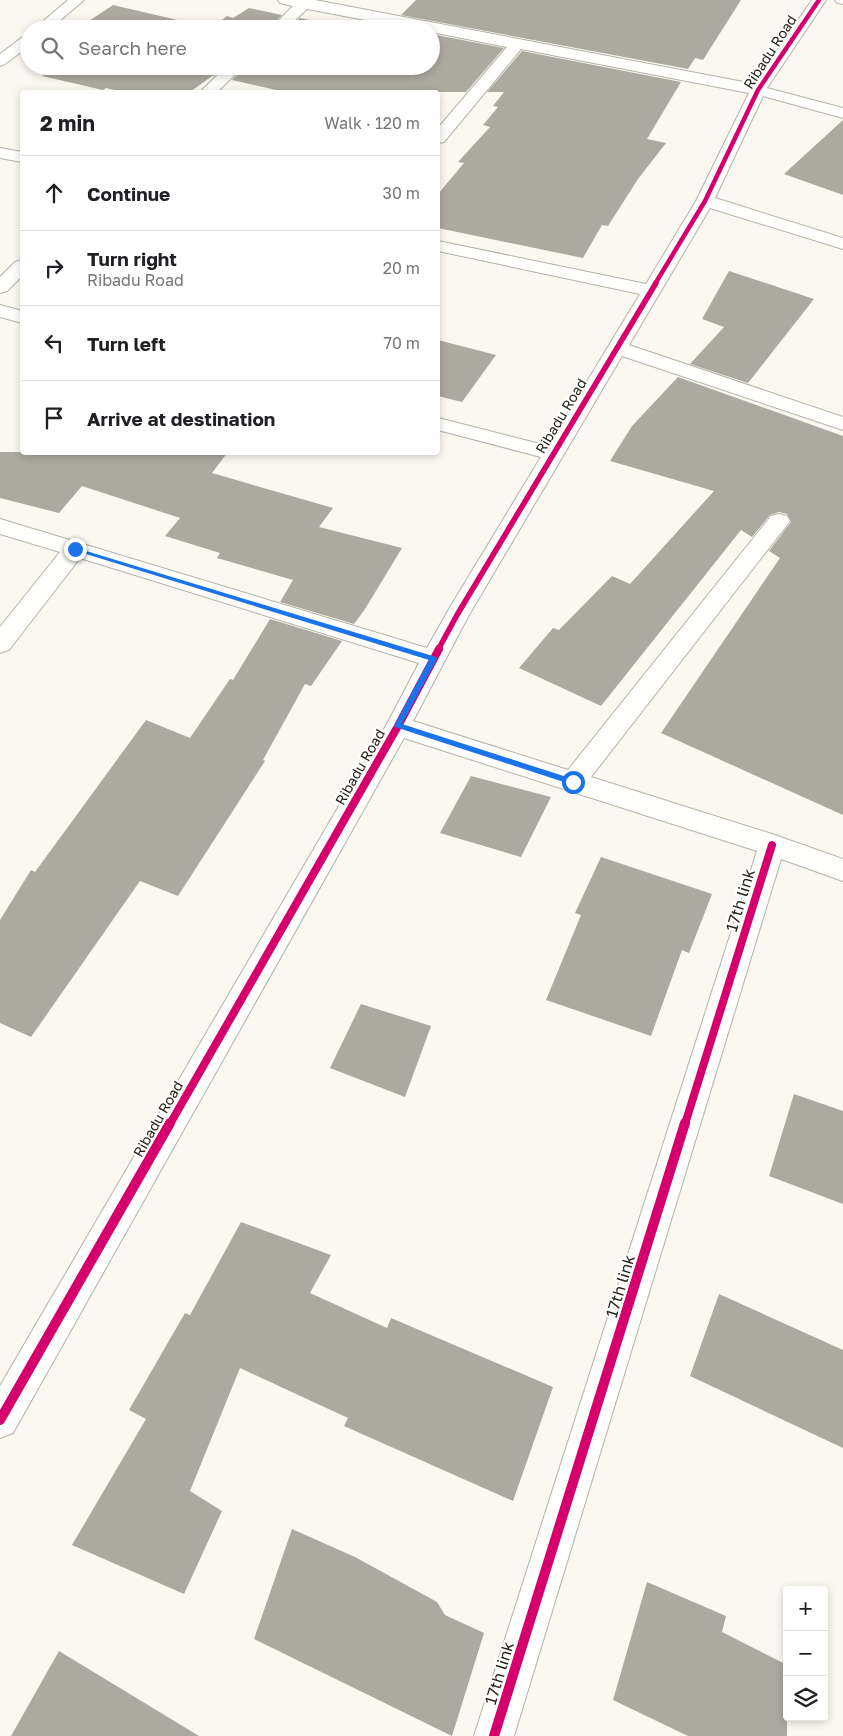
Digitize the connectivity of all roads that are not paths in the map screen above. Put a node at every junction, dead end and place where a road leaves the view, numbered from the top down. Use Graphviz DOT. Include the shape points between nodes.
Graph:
graph roads {
  1 [pos="77,0"];
  2 [pos="285,0"];
  3 [pos="819,0"];
  4 [pos="306,2"];
  5 [pos="52,20"];
  6 [pos="287,20"];
  7 [pos="399,20"];
  8 [pos="440,28"];
  9 [pos="518,43"];
  10 [pos="20,46"];
  11 [pos="0,62"];
  12 [pos="226,75"];
  13 [pos="210,90"];
  14 [pos="758,90"];
  15 [pos="843,113"];
  16 [pos="440,136"];
  17 [pos="0,153"];
  18 [pos="20,157"];
  19 [pos="705,200"];
  20 [pos="843,244"];
  21 [pos="440,246"];
  22 [pos="20,268"];
  23 [pos="0,287"];
  24 [pos="650,291"];
  25 [pos="0,311"];
  26 [pos="20,316"];
  27 [pos="616,347"];
  28 [pos="843,424"];
  29 [pos="440,425"];
  30 [pos="553,454"];
  31 [pos="779,522"];
  32 [pos="0,526"];
  33 [pos="75,549"];
  34 [pos="0,644"];
  35 [pos="434,659"];
  36 [pos="398,726"];
  37 [pos="573,782"];
  38 [pos="772,845"];
  39 [pos="843,870"];
  40 [pos="0,1420"];
  41 [pos="494,1736"];
  1 -- 5 [label="street"];
  2 -- 4 [label="street"];
  3 -- 14 [label="street, Ribadu Road"];
  4 -- 6 [label="street"];
  4 -- 7 [label="street"];
  8 -- 9 [label="street"];
  9 -- 14 [label="street"];
  9 -- 16 [label="street"];
  10 -- 11 [label="street"];
  12 -- 13 [label="street"];
  14 -- 15 [label="street"];
  14 -- 19 [label="street, Ribadu Road"];
  17 -- 18 [label="street"];
  19 -- 20 [label="street"];
  19 -- 24 [label="street, Ribadu Road"];
  21 -- 24 [label="street"];
  22 -- 23 [label="street"];
  24 -- 27 [label="street, Ribadu Road"];
  25 -- 26 [label="street"];
  27 -- 28 [label="street"];
  27 -- 30 [label="street, Ribadu Road"];
  29 -- 30 [label="street"];
  30 -- 35 [label="street, Ribadu Road"];
  31 -- 37 [label="street"];
  32 -- 33 [label="street"];
  33 -- 34 [label="street"];
  33 -- 35 [label="street"];
  35 -- 36 [label="street, Ribadu Road"];
  36 -- 37 [label="street"];
  36 -- 40 [label="street, Ribadu Road"];
  37 -- 38 [label="street"];
  38 -- 39 [label="street"];
  38 -- 41 [label="street, 17th link"];
}
